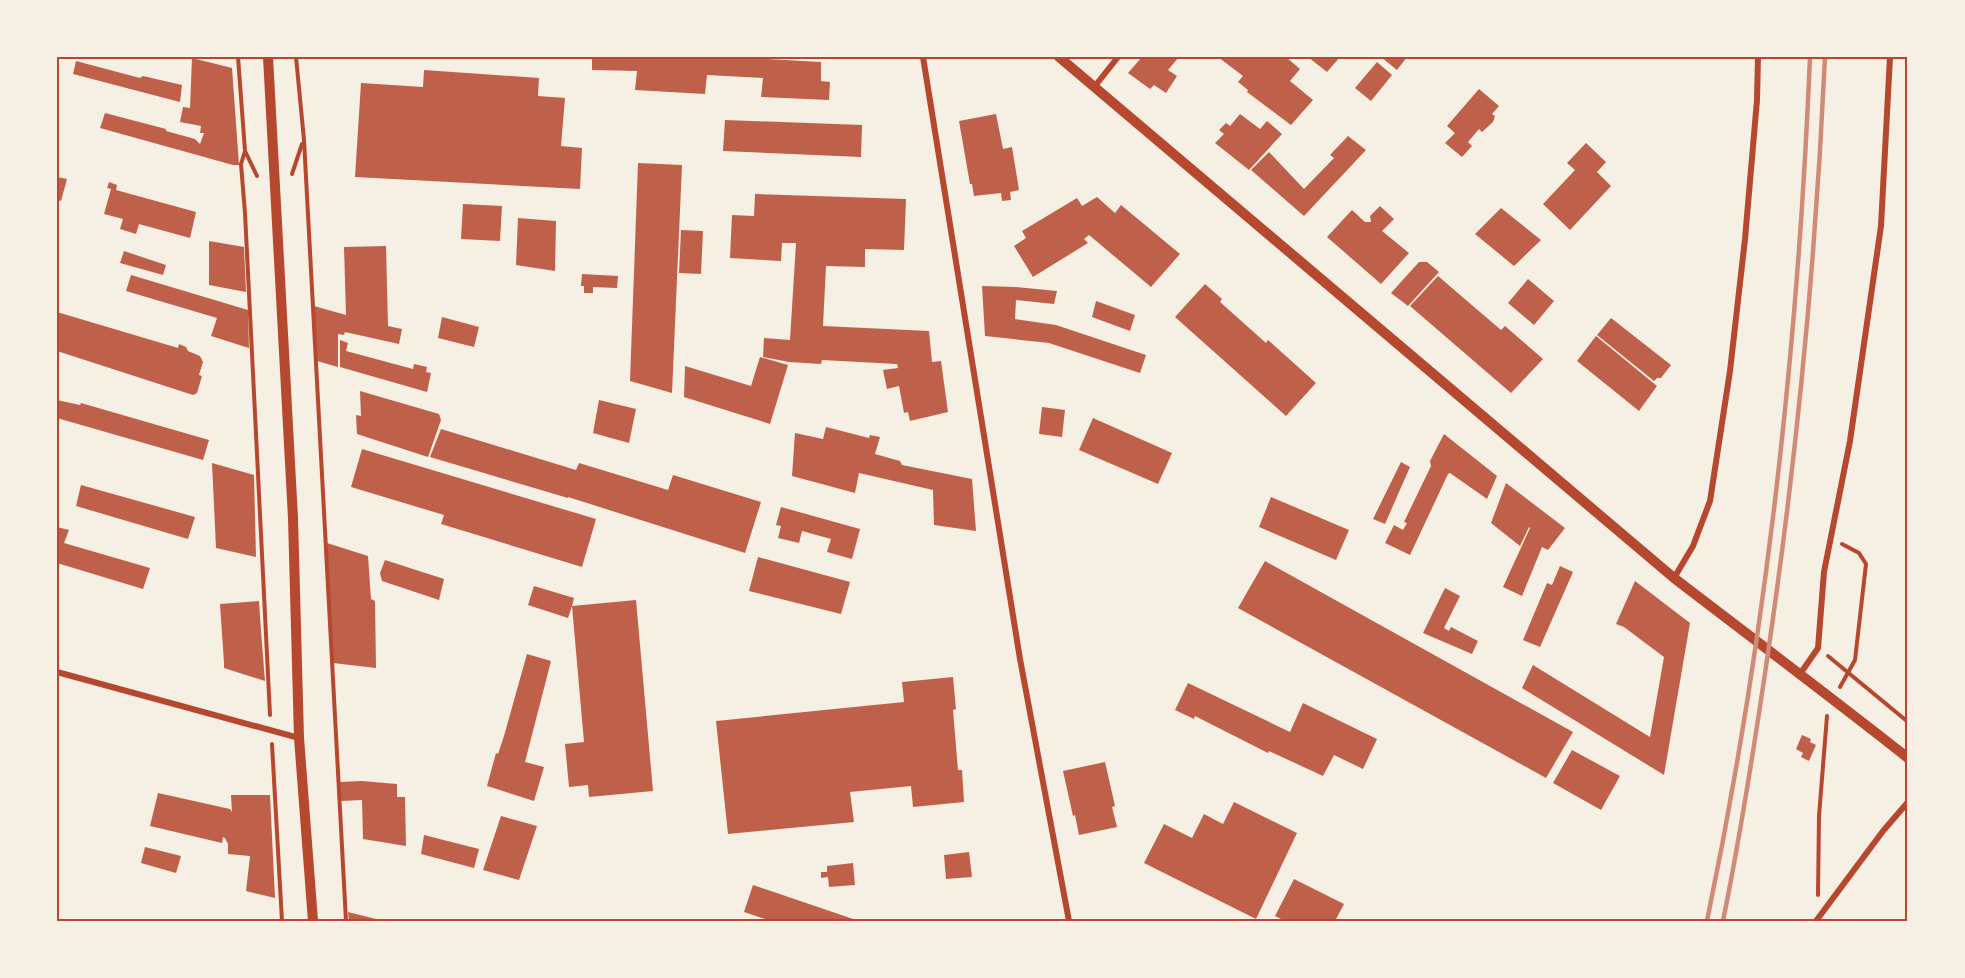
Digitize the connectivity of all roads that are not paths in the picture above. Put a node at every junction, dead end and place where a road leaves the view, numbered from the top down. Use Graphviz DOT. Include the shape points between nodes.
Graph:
graph roads {
  1 [pos="268,57"];
  2 [pos="923,57"];
  3 [pos="1059,57"];
  4 [pos="1118,57"];
  5 [pos="1758,57"];
  6 [pos="1890,57"];
  7 [pos="1095,86"];
  8 [pos="1674,578"];
  9 [pos="57,672"];
  10 [pos="1800,674"];
  11 [pos="299,738"];
  12 [pos="1908,759"];
  13 [pos="1908,802"];
  14 [pos="1817,919"];
  15 [pos="313,921"];
  16 [pos="1069,921"];
  1 -- 11 [label="street" via="293,518"];
  2 -- 16 [label="street" via="1020,658"];
  3 -- 7 [label="street"];
  4 -- 7 [label="street"];
  5 -- 8 [label="street" via="1745,239 1710,501 1693,546"];
  6 -- 10 [label="street" via="1881,226 1850,441 1824,572 1818,648"];
  7 -- 8 [label="street"];
  8 -- 10 [label="street"];
  9 -- 11 [label="street"];
  10 -- 12 [label="street"];
  11 -- 15 [label="street"];
  13 -- 14 [label="street"];
}
